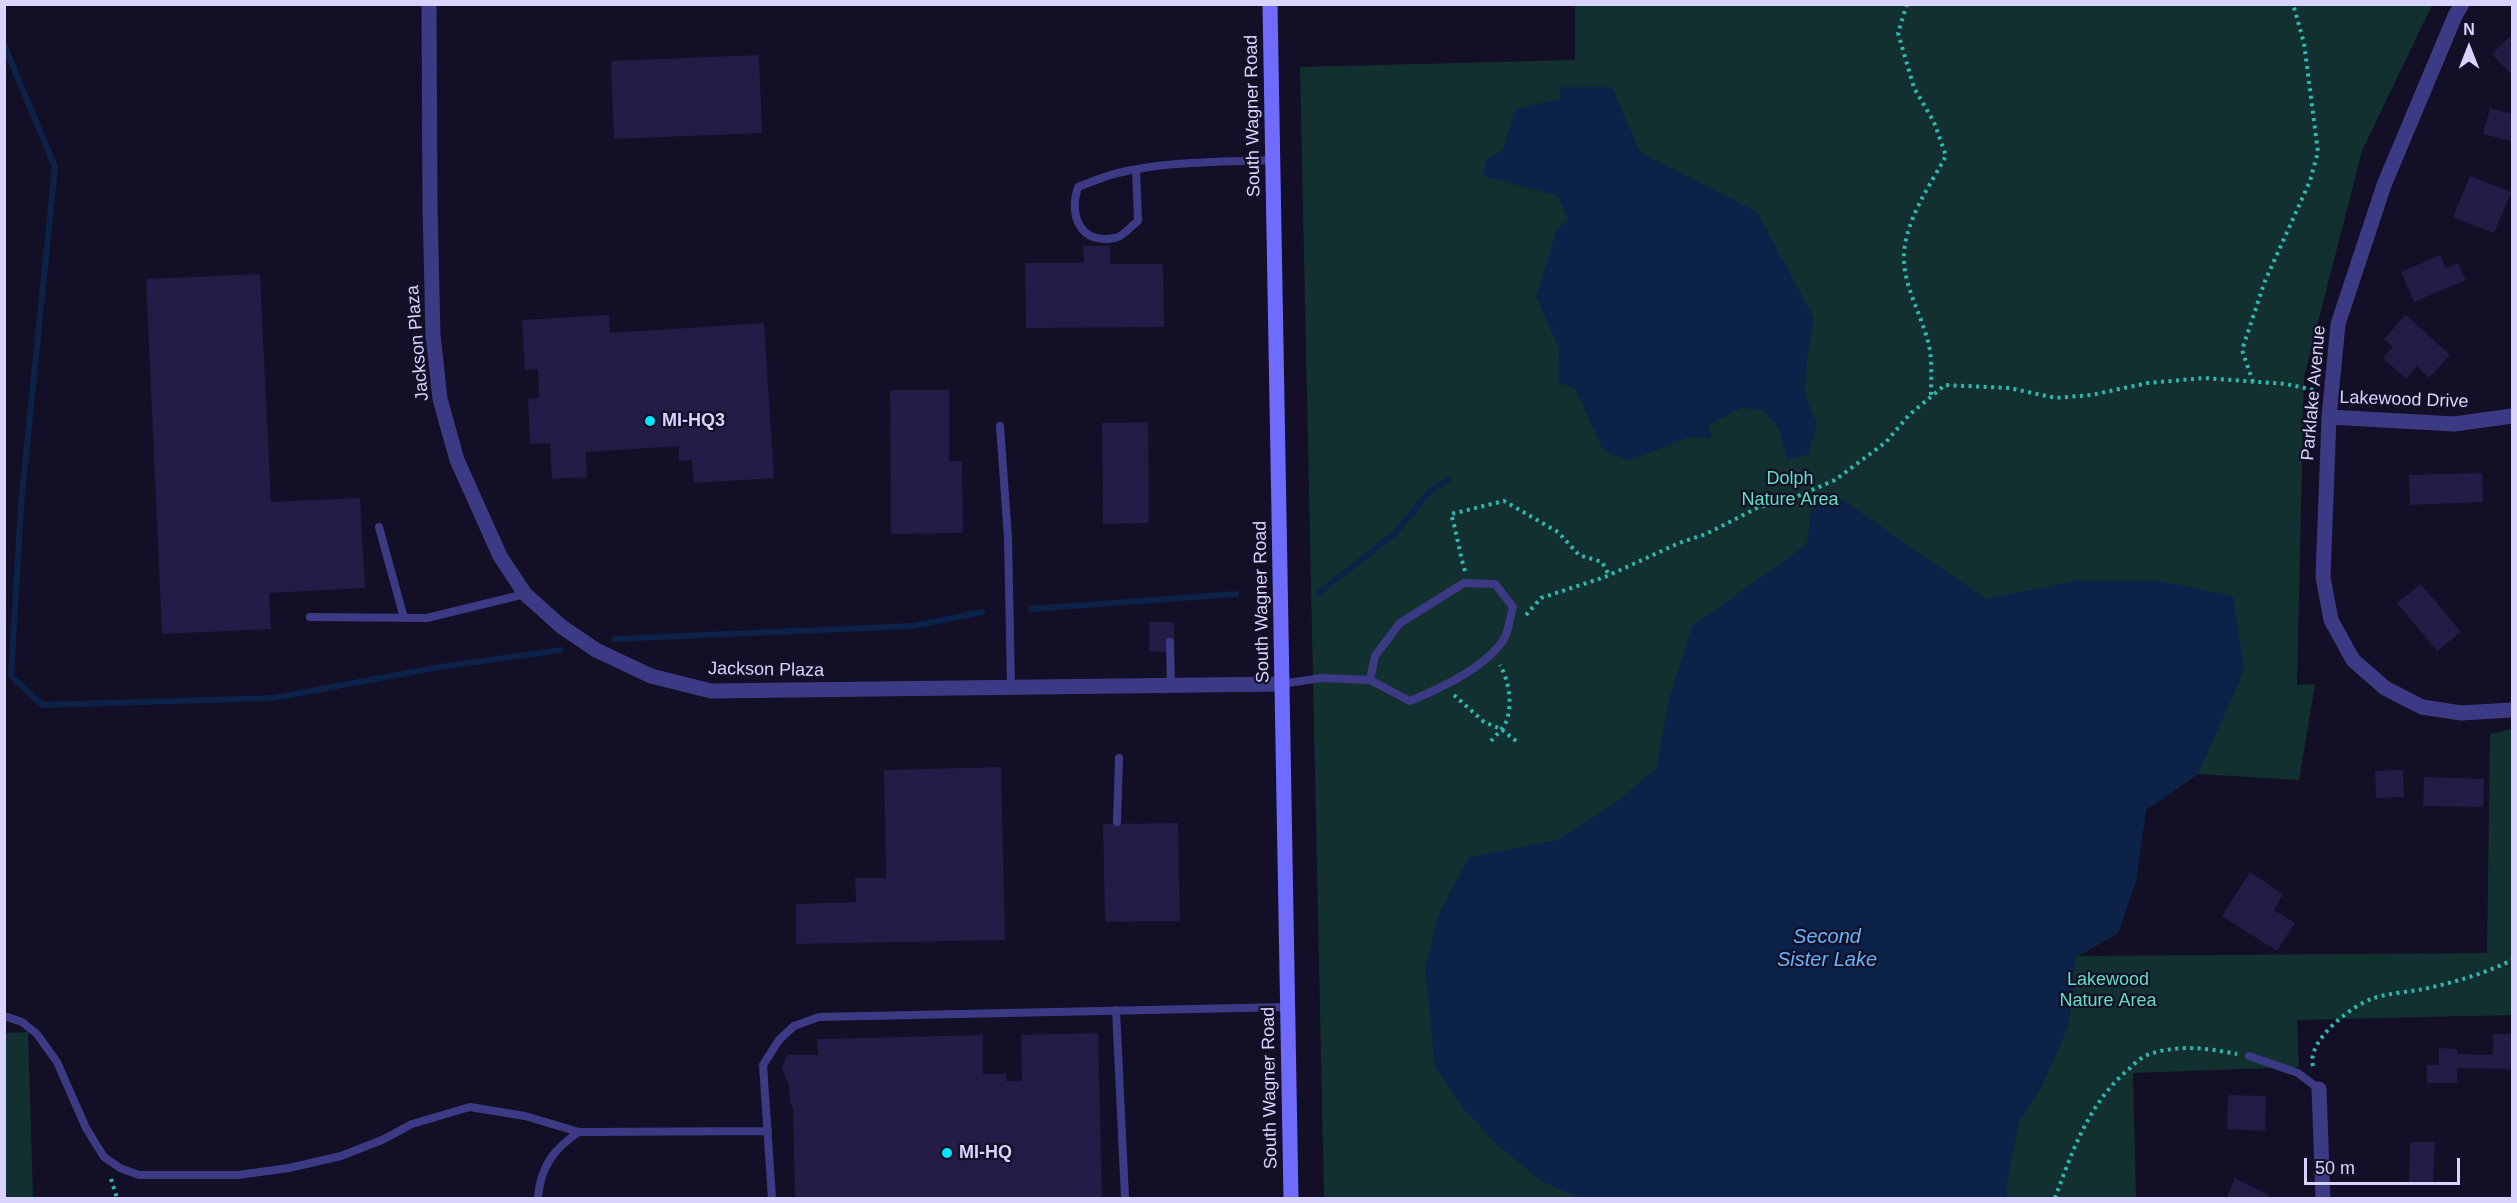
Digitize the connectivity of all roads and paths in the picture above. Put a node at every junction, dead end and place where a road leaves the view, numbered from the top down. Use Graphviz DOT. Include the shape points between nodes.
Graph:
graph roads {
  1 [pos="429,4"];
  2 [pos="1270,4"];
  3 [pos="1907,4"];
  4 [pos="2293,4"];
  5 [pos="2462,4"];
  6 [pos="1273,160"];
  7 [pos="1136,170"];
  8 [pos="2253,382"];
  9 [pos="2332,392"];
  10 [pos="1931,397"];
  11 [pos="2512,416"];
  12 [pos="2329,417"];
  13 [pos="1000,426"];
  14 [pos="379,527"];
  15 [pos="1609,575"];
  16 [pos="1470,583"];
  17 [pos="525,594"];
  18 [pos="310,617"];
  19 [pos="404,618"];
  20 [pos="1520,622"];
  21 [pos="1170,642"];
  22 [pos="1492,653"];
  23 [pos="1370,680"];
  24 [pos="1282,684"];
  25 [pos="1011,686"];
  26 [pos="1171,686"];
  27 [pos="1445,687"];
  28 [pos="2512,710"];
  29 [pos="1501,729"];
  30 [pos="1491,741"];
  31 [pos="1516,741"];
  32 [pos="1119,759"];
  33 [pos="1117,822"];
  34 [pos="2512,960"];
  35 [pos="1288,1007"];
  36 [pos="1116,1010"];
  37 [pos="4,1016"];
  38 [pos="2249,1056"];
  39 [pos="2319,1089"];
  40 [pos="768,1131"];
  41 [pos="579,1132"];
  42 [pos="538,1198"];
  43 [pos="772,1198"];
  44 [pos="1125,1198"];
  45 [pos="1291,1198"];
  46 [pos="2055,1198"];
  47 [pos="2323,1198"];
  1 -- 17 [label="street, Jackson Plaza" via="430,239 440,399 457,460 480,515"];
  2 -- 6 [label="main road, South Wagner Road"];
  3 -- 10 [label="path" via="1898,33 1914,88 1934,122 1946,156 1918,208 1908,234 1904,262 1930,350"];
  4 -- 8 [label="path" via="2304,43 2318,152 2310,181 2265,281 2242,350"];
  5 -- 9 [label="street, Parklake Avenue" via="2381,195 2338,324"];
  6 -- 7 [label="lane"];
  6 -- 24 [label="main road, South Wagner Road"];
  7 -- 7 [label="lane" via="1078,187 1073,204 1081,230 1093,238 1117,238 1138,221"];
  8 -- 9 [label="path"];
  8 -- 10 [label="path" via="2180,379 2056,398 2009,388 1945,385"];
  9 -- 12 [label="street, Parklake Avenue"];
  10 -- 15 [label="path" via="1886,442 1835,480 1784,502 1759,507"];
  11 -- 12 [label="street, Lakewood Drive" via="2454,424"];
  12 -- 28 [label="street, Parklake Avenue" via="2323,577 2331,620 2352,660 2385,688 2422,707 2461,713"];
  13 -- 25 [label="lane" via="1008,537"];
  14 -- 19 [label="lane"];
  15 -- 16 [label="path" via="1602,562 1579,555 1558,532 1504,501 1451,514"];
  15 -- 20 [label="path" via="1541,598"];
  16 -- 22 [label="lane" via="1495,584 1512,607 1505,637"];
  16 -- 23 [label="lane" via="1400,623 1375,656"];
  17 -- 19 [label="lane" via="427,618"];
  17 -- 25 [label="street, Jackson Plaza" via="596,650 651,676 711,691"];
  18 -- 19 [label="lane"];
  21 -- 26 [label="lane"];
  22 -- 27 [label="lane"];
  22 -- 29 [label="path" via="1507,678 1509,706"];
  23 -- 24 [label="lane" via="1321,678"];
  23 -- 27 [label="lane" via="1410,701"];
  24 -- 26 [label="street, Jackson Plaza"];
  24 -- 35 [label="main road, South Wagner Road"];
  25 -- 26 [label="street, Jackson Plaza"];
  27 -- 29 [label="path" via="1484,722"];
  29 -- 30 [label="path"];
  29 -- 31 [label="path"];
  32 -- 33 [label="lane"];
  34 -- 39 [label="path" via="2461,980 2373,998 2345,1013 2322,1037 2312,1061"];
  35 -- 36 [label="lane"];
  35 -- 45 [label="main road, South Wagner Road"];
  36 -- 40 [label="lane" via="819,1017 794,1026 779,1040 763,1065"];
  36 -- 44 [label="lane"];
  37 -- 41 [label="lane" via="22,1022 37,1034 57,1062 86,1128 104,1156 139,1175 238,1175 289,1168 341,1156 412,1124 470,1107 525,1116"];
  38 -- 39 [label="lane" via="2298,1073"];
  38 -- 46 [label="path" via="2180,1047 2145,1056 2106,1092 2078,1138"];
  39 -- 47 [label="street"];
  40 -- 41 [label="lane"];
  40 -- 43 [label="lane"];
  41 -- 42 [label="lane" via="563,1142 548,1161 539,1182"];
}
